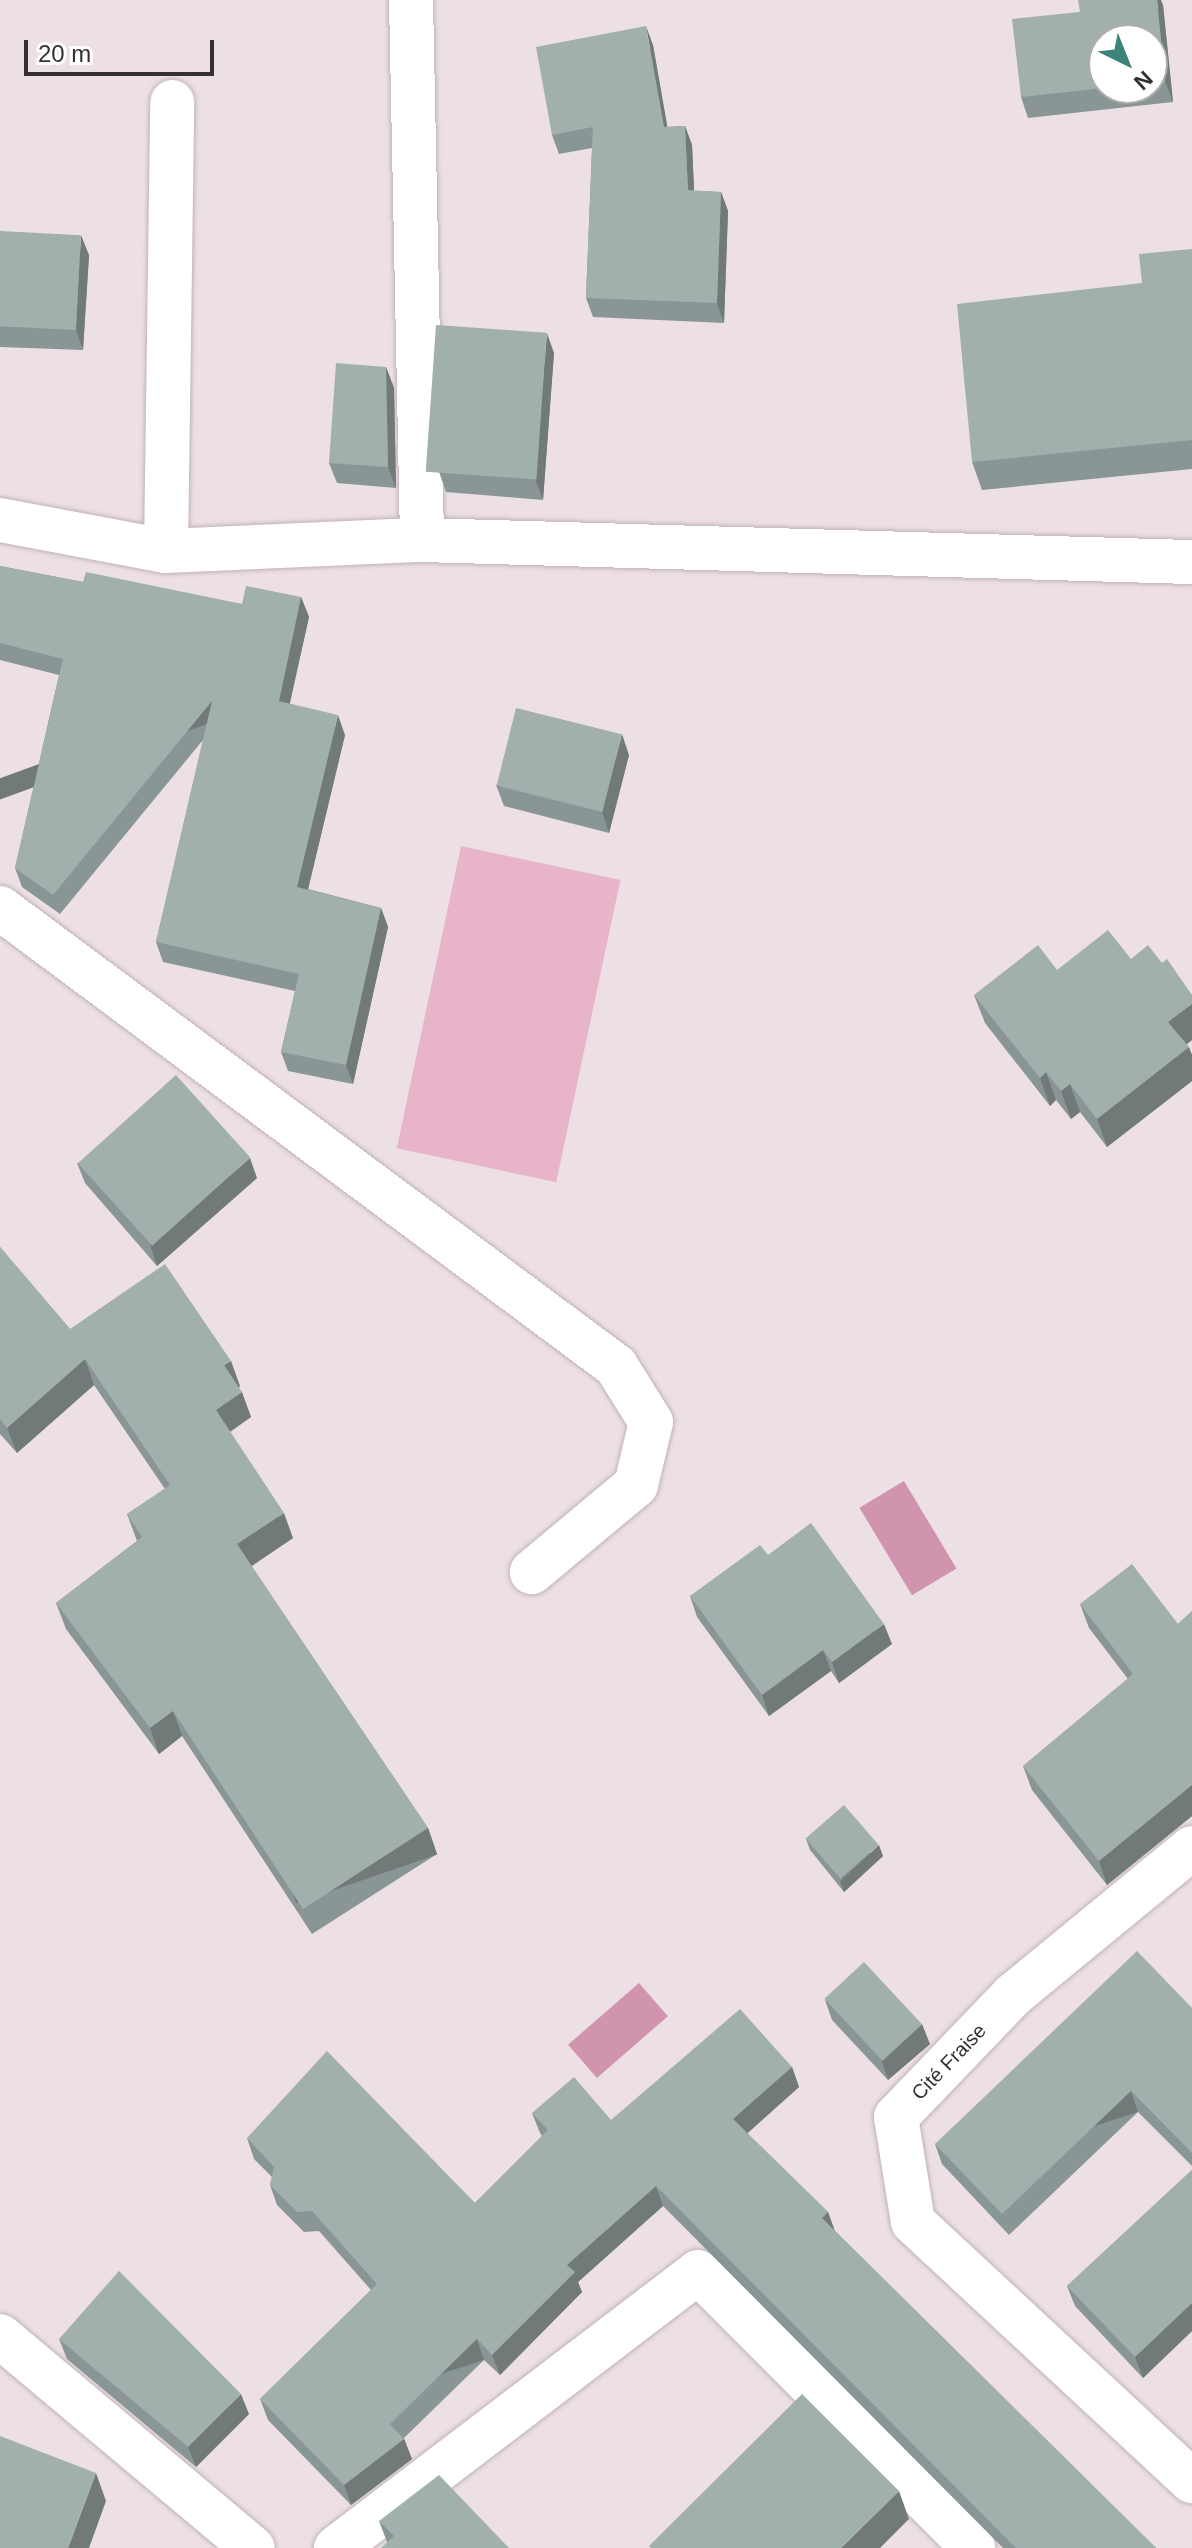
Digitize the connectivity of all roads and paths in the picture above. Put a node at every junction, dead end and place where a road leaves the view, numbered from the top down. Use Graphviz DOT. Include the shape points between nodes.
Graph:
graph roads {
  1 [pos="411,0"];
  2 [pos="172,102"];
  3 [pos="0,520"];
  4 [pos="422,540"];
  5 [pos="166,551"];
  6 [pos="1192,562"];
  7 [pos="0,908"];
  8 [pos="532,1572"];
  9 [pos="1192,1849"];
  10 [pos="0,2336"];
  11 [pos="1192,2481"];
  12 [pos="253,2548"];
  13 [pos="336,2548"];
  14 [pos="973,2548"];
  1 -- 4 [label="street"];
  2 -- 5 [label="street"];
  3 -- 5 [label="street"];
  4 -- 5 [label="street"];
  4 -- 6 [label="street"];
  7 -- 8 [label="street" via="616,1366 651,1422 636,1485"];
  9 -- 11 [label="street, Cité Fraise" via="1013,1995 896,2117 913,2222"];
  10 -- 12 [label="street"];
  13 -- 14 [label="street" via="698,2272"];
}
